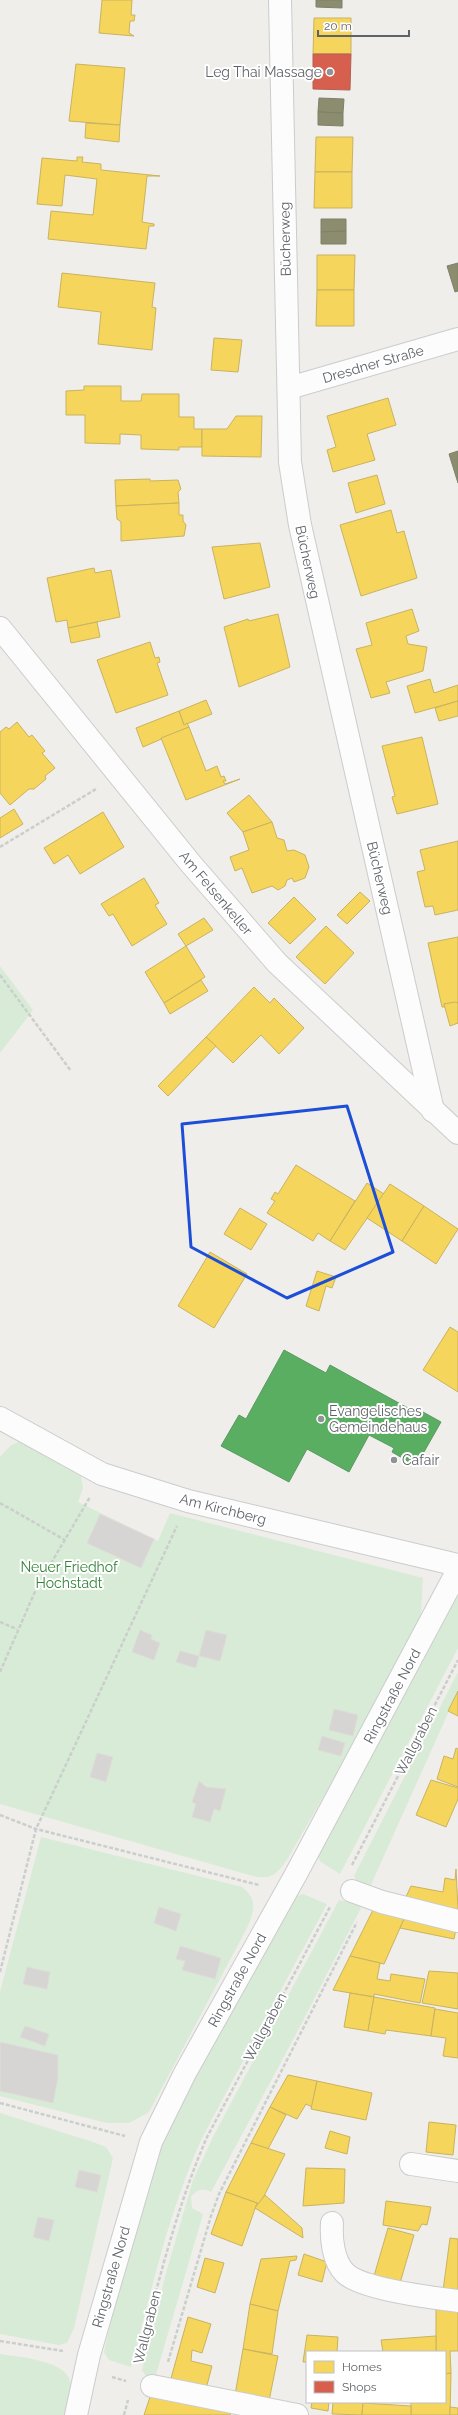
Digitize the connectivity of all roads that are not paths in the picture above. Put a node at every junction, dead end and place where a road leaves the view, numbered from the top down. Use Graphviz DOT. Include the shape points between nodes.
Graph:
graph roads {
  1 [pos="280,0"];
  2 [pos="458,339"];
  3 [pos="289,388"];
  4 [pos="0,628"];
  5 [pos="432,1111"];
  6 [pos="458,1133"];
  7 [pos="0,1418"];
  8 [pos="458,1565"];
  9 [pos="458,1570"];
  10 [pos="361,1894"];
  11 [pos="458,1921"];
  12 [pos="410,2164"];
  13 [pos="458,2171"];
  14 [pos="332,2223"];
  15 [pos="458,2301"];
  16 [pos="148,2386"];
  17 [pos="76,2415"];
  18 [pos="297,2415"];
  1 -- 3 [label="street, Bücherweg"];
  2 -- 3 [label="street, Dresdner Straße"];
  3 -- 5 [label="street, Bücherweg" via="290,462 300,525"];
  4 -- 5 [label="street, Am Felsenkeller" via="192,864 277,963"];
  5 -- 6 [label="street, Am Felsenkeller"];
  7 -- 8 [label="street, Am Kirchberg" via="102,1474 188,1501"];
  9 -- 17 [label="street, Ringstraße Nord" via="295,1876 185,2073 151,2142 89,2355"];
  10 -- 11 [label="street" via="382,1902"];
  12 -- 13 [label="street"];
  14 -- 15 [label="street" via="331,2240 340,2267 356,2280 402,2292"];
  16 -- 18 [label="street"];
}
